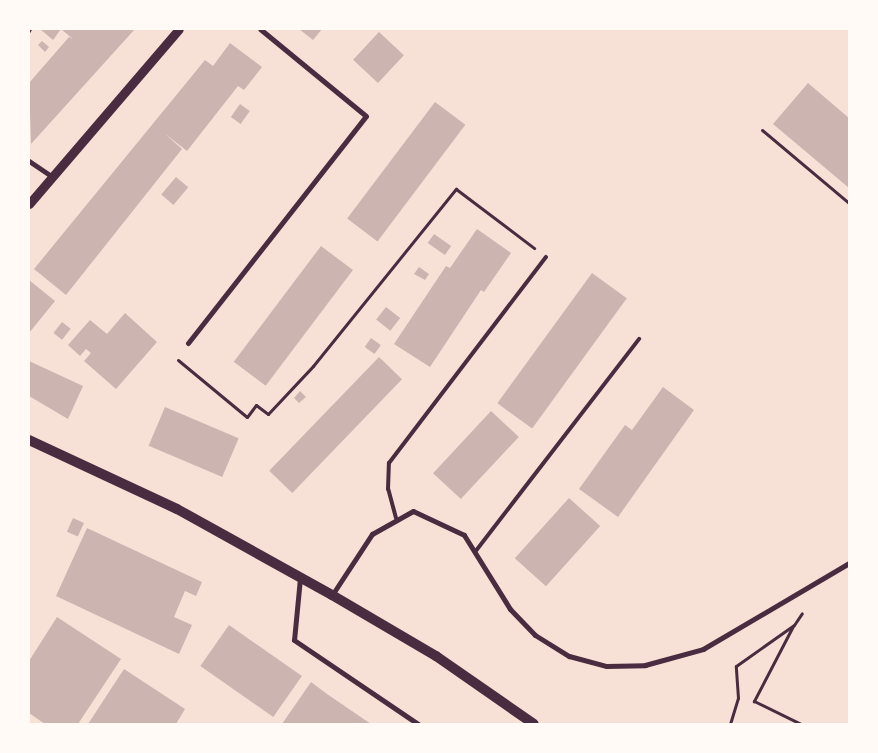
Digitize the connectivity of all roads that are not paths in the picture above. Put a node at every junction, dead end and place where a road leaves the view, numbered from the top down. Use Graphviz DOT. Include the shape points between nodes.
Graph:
graph roads {
  1 [pos="179,29"];
  2 [pos="260,29"];
  3 [pos="29,161"];
  4 [pos="50,175"];
  5 [pos="29,204"];
  6 [pos="546,257"];
  7 [pos="639,339"];
  8 [pos="188,343"];
  9 [pos="29,440"];
  10 [pos="396,518"];
  11 [pos="475,552"];
  12 [pos="849,563"];
  13 [pos="300,577"];
  14 [pos="332,595"];
  15 [pos="418,724"];
  16 [pos="534,724"];
  1 -- 4 [label="street"];
  2 -- 8 [label="street" via="366,116"];
  3 -- 4 [label="street"];
  4 -- 5 [label="street"];
  6 -- 10 [label="lane" via="389,463 388,489"];
  7 -- 11 [label="lane"];
  9 -- 13 [label="main road" via="177,509"];
  10 -- 11 [label="street" via="413,511 464,535"];
  10 -- 14 [label="street" via="372,534"];
  11 -- 12 [label="street" via="510,609 534,635 570,656 606,666 655,663 703,649 821,583"];
  13 -- 14 [label="main road"];
  13 -- 15 [label="street" via="294,640"];
  14 -- 16 [label="main road" via="436,656"];
}
